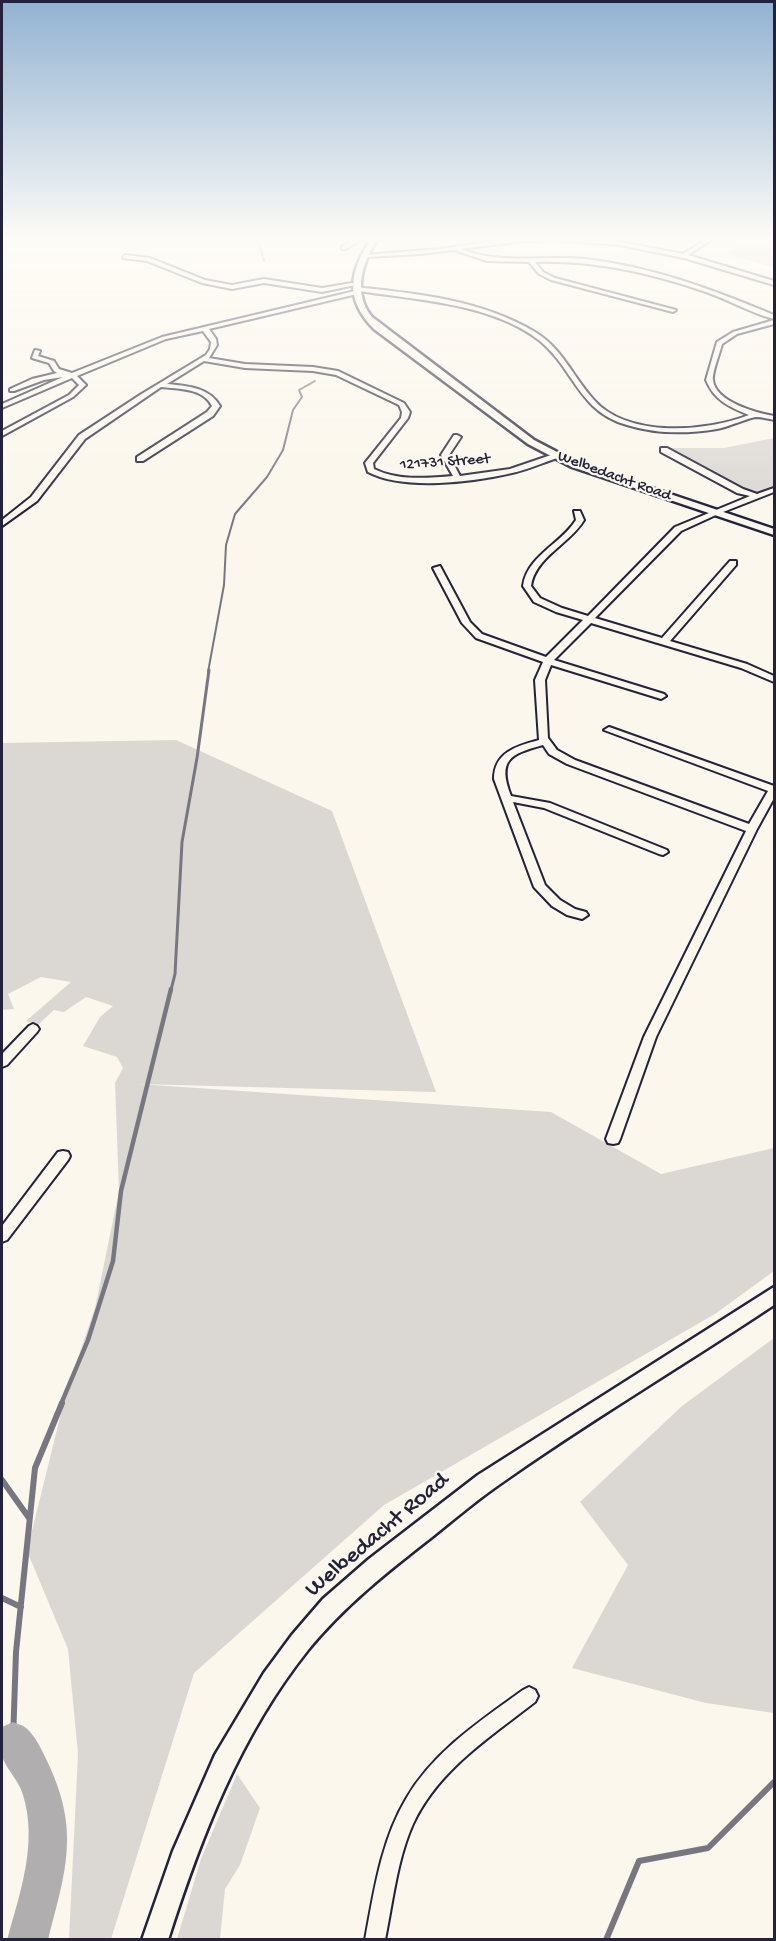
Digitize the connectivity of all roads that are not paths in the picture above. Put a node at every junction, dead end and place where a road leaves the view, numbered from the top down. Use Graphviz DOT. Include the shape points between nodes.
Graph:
graph roads {
  1 [pos="205,328"];
  2 [pos="378,328"];
  3 [pos="523,328"];
  4 [pos="754,328"];
  5 [pos="37,351"];
  6 [pos="204,358"];
  7 [pos="64,375"];
  8 [pos="73,375"];
  9 [pos="160,385"];
  10 [pos="12,390"];
  11 [pos="2,406"];
  12 [pos="754,415"];
  13 [pos="774,418"];
  14 [pos="2,434"];
  15 [pos="457,437"];
  16 [pos="664,450"];
  17 [pos="554,456"];
  18 [pos="140,459"];
  19 [pos="457,477"];
  20 [pos="774,490"];
  21 [pos="757,496"];
  22 [pos="715,512"];
  23 [pos="577,513"];
  24 [pos="2,524"];
  25 [pos="774,532"];
  26 [pos="733,562"];
  27 [pos="437,568"];
  28 [pos="589,620"];
  29 [pos="664,642"];
  30 [pos="548,661"];
  31 [pos="774,679"];
  32 [pos="661,696"];
  33 [pos="609,730"];
  34 [pos="544,742"];
  35 [pos="774,790"];
  36 [pos="506,798"];
  37 [pos="752,829"];
  38 [pos="663,852"];
  39 [pos="582,915"];
  40 [pos="33,1029"];
  41 [pos="2,1062"];
  42 [pos="613,1139"];
  43 [pos="63,1156"];
  44 [pos="2,1236"];
  45 [pos="774,1295"];
  46 [pos="529,1696"];
  47 [pos="155,1940"];
  48 [pos="375,1940"];
  1 -- 6 [label="street" via="213,337 214,348"];
  1 -- 8 [label="street" via="149,344"];
  2 -- 17 [label="street, Welbedacht Road"];
  3 -- 12 [label="street" via="554,349 596,407 620,420 687,430 727,425"];
  4 -- 12 [label="street" via="724,339 717,348 710,387 718,397"];
  5 -- 7 [label="street" via="34,357 52,362"];
  6 -- 9 [label="street"];
  6 -- 19 [label="street, 121731 Street" via="245,366 324,370 355,379 399,402 406,412 369,463 373,472 401,481"];
  7 -- 8 [label="street"];
  7 -- 10 [label="street" via="35,379"];
  8 -- 11 [label="street"];
  8 -- 14 [label="street" via="83,385 77,392"];
  9 -- 18 [label="street" via="205,394 216,406 210,414"];
  9 -- 24 [label="street" via="82,437 34,499"];
  12 -- 13 [label="street"];
  15 -- 19 [label="street" via="445,455"];
  16 -- 21 [label="street" via="732,487"];
  17 -- 19 [label="street, 121731 Street" via="512,470"];
  17 -- 22 [label="street, Welbedacht Road"];
  20 -- 21 [label="street"];
  21 -- 22 [label="street"];
  22 -- 25 [label="street, Welbedacht Road"];
  22 -- 28 [label="street" via="675,531"];
  23 -- 28 [label="street" via="580,520 575,529 536,566 526,582 531,594 542,603"];
  26 -- 29 [label="street"];
  27 -- 30 [label="street" via="474,633"];
  28 -- 29 [label="street"];
  28 -- 30 [label="street"];
  29 -- 31 [label="street"];
  30 -- 32 [label="street"];
  30 -- 34 [label="street" via="540,680"];
  33 -- 35 [label="street"];
  34 -- 36 [label="street" via="514,752 502,762 499,774"];
  34 -- 37 [label="street" via="571,762"];
  35 -- 37 [label="street"];
  36 -- 38 [label="street" via="539,802"];
  36 -- 39 [label="street" via="543,891 556,903"];
  37 -- 42 [label="street" via="650,1037"];
  40 -- 41 [label="street"];
  43 -- 44 [label="street" via="31,1207"];
  45 -- 47 [label="street, Welbedacht Road" via="492,1477 332,1606 278,1673 240,1732 176,1872"];
  46 -- 48 [label="street" via="459,1749 411,1807 396,1850"];
}
